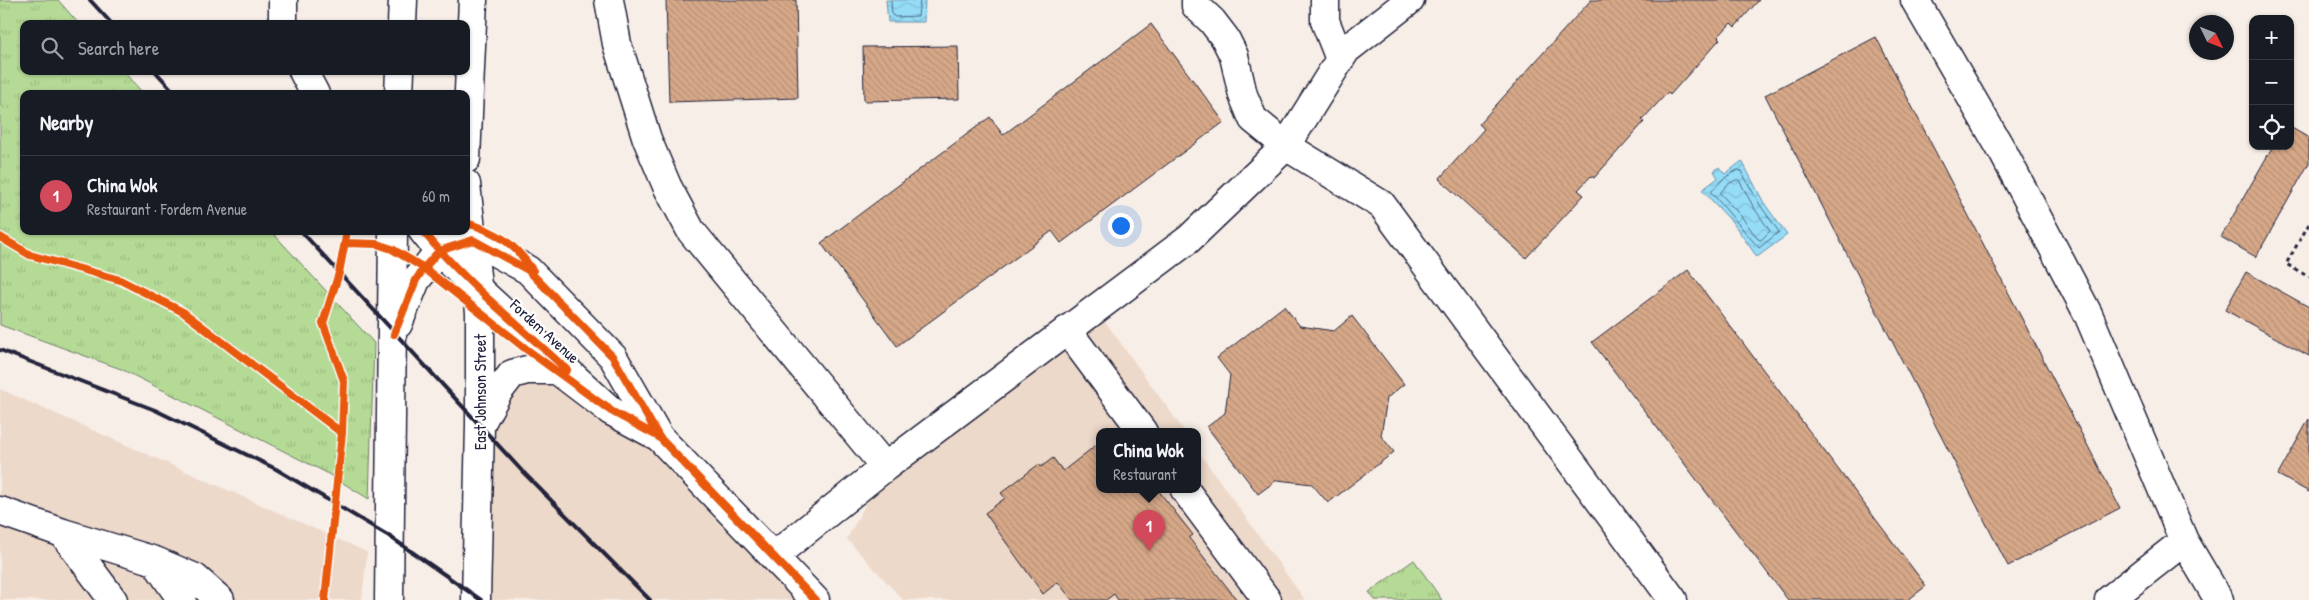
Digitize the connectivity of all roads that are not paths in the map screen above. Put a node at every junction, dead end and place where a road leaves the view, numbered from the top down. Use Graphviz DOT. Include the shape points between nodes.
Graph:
graph roads {
  1 [pos="283,0"];
  2 [pos="403,0"];
  3 [pos="473,0"];
  4 [pos="609,0"];
  5 [pos="1325,0"];
  6 [pos="1410,0"];
  7 [pos="1915,0"];
  8 [pos="1193,2"];
  9 [pos="283,20"];
  10 [pos="402,20"];
  11 [pos="1340,59"];
  12 [pos="470,68"];
  13 [pos="306,75"];
  14 [pos="400,75"];
  15 [pos="470,75"];
  16 [pos="313,90"];
  17 [pos="399,90"];
  18 [pos="469,90"];
  19 [pos="1286,146"];
  20 [pos="470,216"];
  21 [pos="393,235"];
  22 [pos="473,240"];
  23 [pos="431,241"];
  24 [pos="480,291"];
  25 [pos="1067,330"];
  26 [pos="394,334"];
  27 [pos="612,411"];
  28 [pos="480,425"];
  29 [pos="1140,428"];
  30 [pos="659,437"];
  31 [pos="885,467"];
  32 [pos="1187,493"];
  33 [pos="0,511"];
  34 [pos="63,533"];
  35 [pos="2184,541"];
  36 [pos="774,556"];
  37 [pos="155,561"];
  38 [pos="113,600"];
  39 [pos="182,600"];
  40 [pos="220,600"];
  41 [pos="390,600"];
  42 [pos="476,600"];
  43 [pos="815,600"];
  44 [pos="1267,600"];
  45 [pos="1673,600"];
  46 [pos="2109,600"];
  47 [pos="2220,600"];
  1 -- 9 [label="main road"];
  2 -- 10 [label="main road"];
  3 -- 12 [label="main road"];
  4 -- 31 [label="main road" via="617,44 647,139 691,231"];
  5 -- 11 [label="main road" via="1325,21"];
  6 -- 11 [label="main road" via="1346,50"];
  7 -- 35 [label="main road" via="2004,154 2088,314"];
  8 -- 19 [label="main road" via="1212,20 1234,56 1243,95 1253,119"];
  11 -- 19 [label="main road"];
  13 -- 16 [label="main road"];
  14 -- 17 [label="main road"];
  15 -- 18 [label="main road"];
  19 -- 25 [label="main road" via="1189,239"];
  19 -- 45 [label="main road" via="1382,205"];
  20 -- 22 [label="main road, East Johnson Street"];
  21 -- 26 [label="main road"];
  22 -- 23 [label="main road"];
  22 -- 24 [label="main road, East Johnson Street"];
  22 -- 30 [label="main road, Fordem Avenue" via="528,270 613,357"];
  23 -- 24 [label="main road, Fordem Avenue"];
  23 -- 26 [label="main road"];
  24 -- 27 [label="main road, Fordem Avenue"];
  24 -- 28 [label="main road, East Johnson Street"];
  25 -- 29 [label="main road"];
  25 -- 31 [label="main road"];
  26 -- 41 [label="main road"];
  27 -- 28 [label="main road" via="557,370 527,370 512,374"];
  27 -- 30 [label="main road, Fordem Avenue"];
  28 -- 42 [label="main road, East Johnson Street"];
  30 -- 36 [label="main road, Fordem Avenue"];
  31 -- 36 [label="main road"];
  32 -- 44 [label="main road"];
  33 -- 34 [label="main road"];
  34 -- 37 [label="main road"];
  34 -- 38 [label="main road"];
  35 -- 46 [label="main road"];
  35 -- 47 [label="main road"];
  36 -- 43 [label="main road, Fordem Avenue"];
  37 -- 39 [label="main road"];
  37 -- 40 [label="main road" via="195,578"];
}
